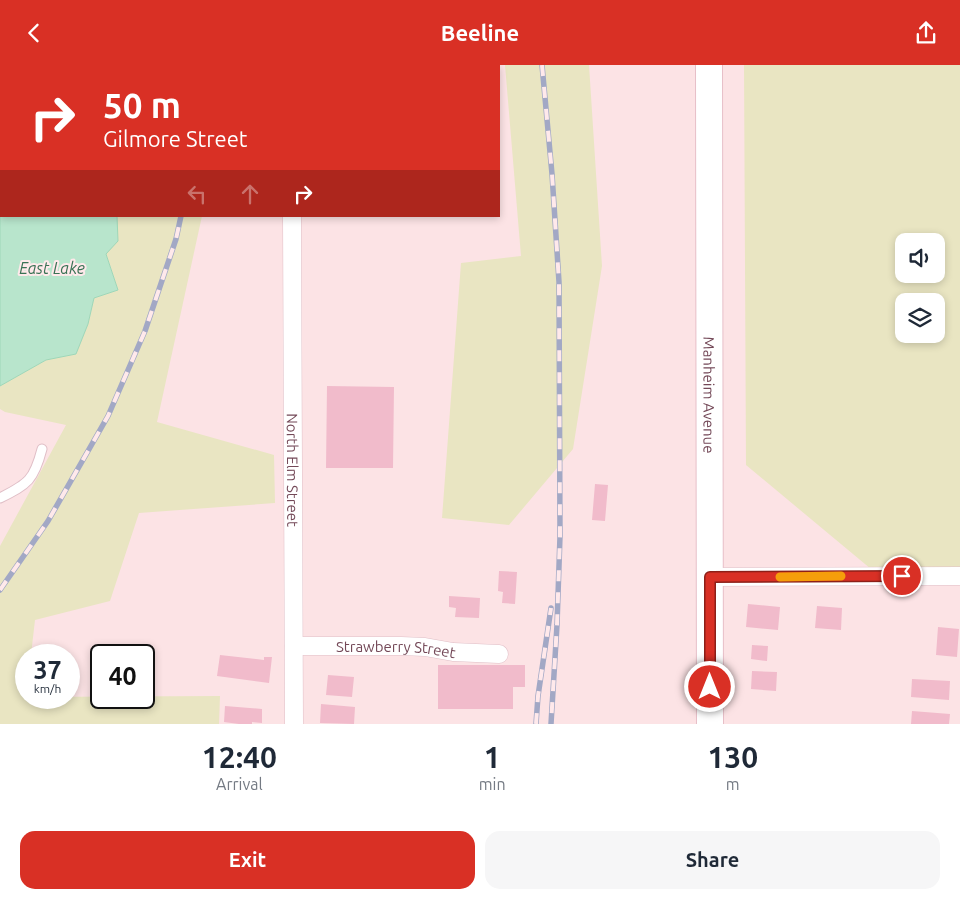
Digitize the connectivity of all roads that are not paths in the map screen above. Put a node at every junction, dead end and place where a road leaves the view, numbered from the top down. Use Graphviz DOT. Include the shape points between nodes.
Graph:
graph roads {
  1 [pos="709,65"];
  2 [pos="292,217"];
  3 [pos="42,449"];
  4 [pos="0,498"];
  5 [pos="960,576"];
  6 [pos="710,577"];
  7 [pos="294,646"];
  8 [pos="499,654"];
  9 [pos="294,724"];
  10 [pos="710,724"];
  1 -- 6 [label="street, Manheim Avenue"];
  2 -- 7 [label="street, North Elm Street"];
  3 -- 4 [label="lane" via="36,470 23,485"];
  5 -- 6 [label="street"];
  6 -- 10 [label="street, Manheim Avenue"];
  7 -- 8 [label="street, Strawberry Street" via="401,646"];
  7 -- 9 [label="street, North Elm Street"];
}
